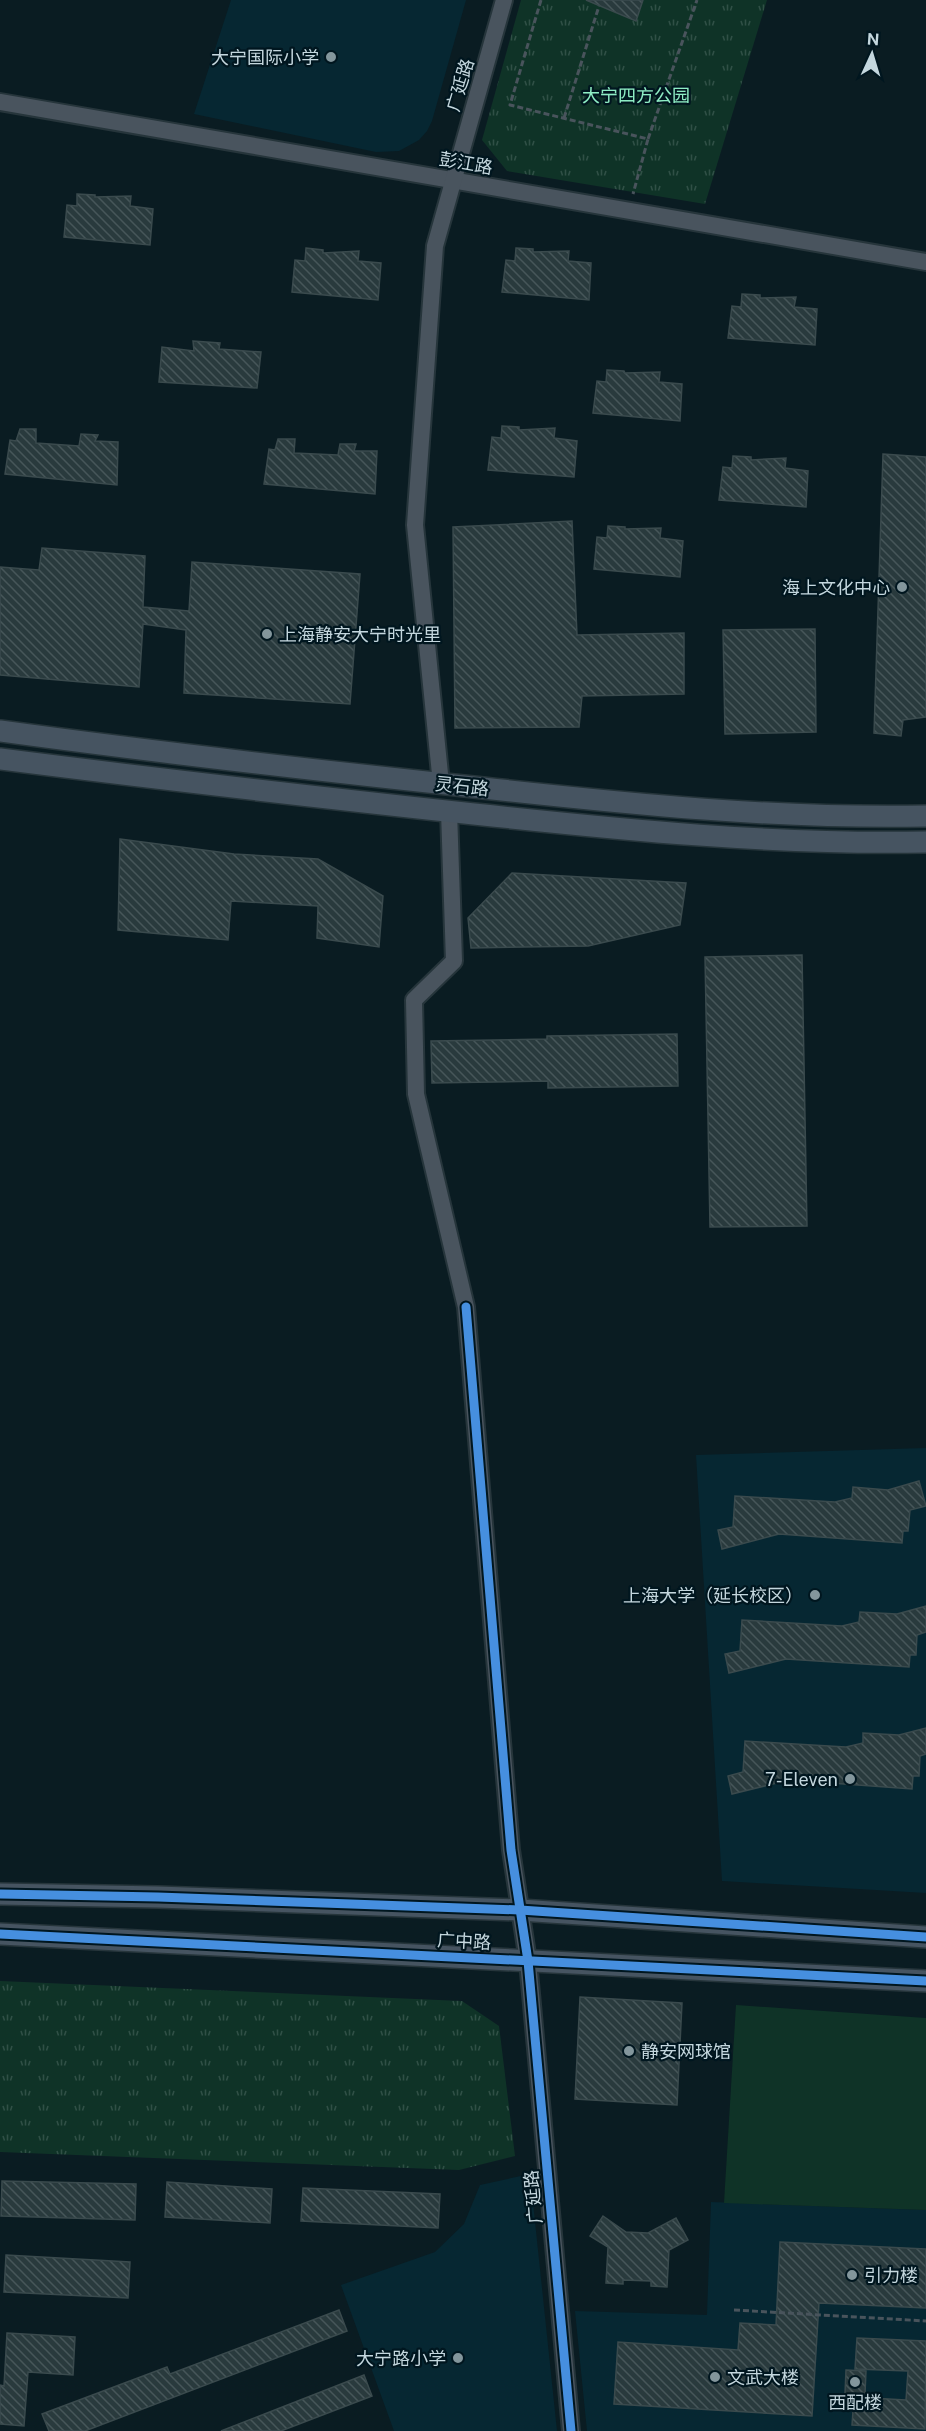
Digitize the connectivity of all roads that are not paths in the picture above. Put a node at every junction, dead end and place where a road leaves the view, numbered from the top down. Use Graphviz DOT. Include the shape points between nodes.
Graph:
graph roads {
  1 [pos="504,0"];
  2 [pos="0,102"];
  3 [pos="452,180"];
  4 [pos="926,262"];
  5 [pos="0,731"];
  6 [pos="0,759"];
  7 [pos="441,784"];
  8 [pos="449,811"];
  9 [pos="926,816"];
  10 [pos="926,842"];
  11 [pos="0,1894"];
  12 [pos="520,1910"];
  13 [pos="0,1934"];
  14 [pos="926,1937"];
  15 [pos="528,1961"];
  16 [pos="926,1981"];
  17 [pos="571,2431"];
  1 -- 3 [label="street, 广延路"];
  2 -- 3 [label="street, 彭江路"];
  3 -- 4 [label="street, 彭江路"];
  3 -- 7 [label="street, 广延路" via="435,246 415,525"];
  5 -- 7 [label="main road, 灵石路" via="223,761"];
  6 -- 8 [label="main road, 灵石路"];
  7 -- 9 [label="main road, 灵石路" via="732,811"];
  8 -- 10 [label="main road, 灵石路" via="746,839"];
  8 -- 12 [label="street, 广延路" via="454,961 414,1000 416,1094 466,1307 510,1838"];
  11 -- 12 [label="main road, 广中路"];
  12 -- 14 [label="main road, 广中路"];
  12 -- 15 [label="street, 广延路"];
  13 -- 15 [label="main road, 广中路"];
  15 -- 16 [label="main road, 广中路"];
  15 -- 17 [label="street, 广延路"];
}
